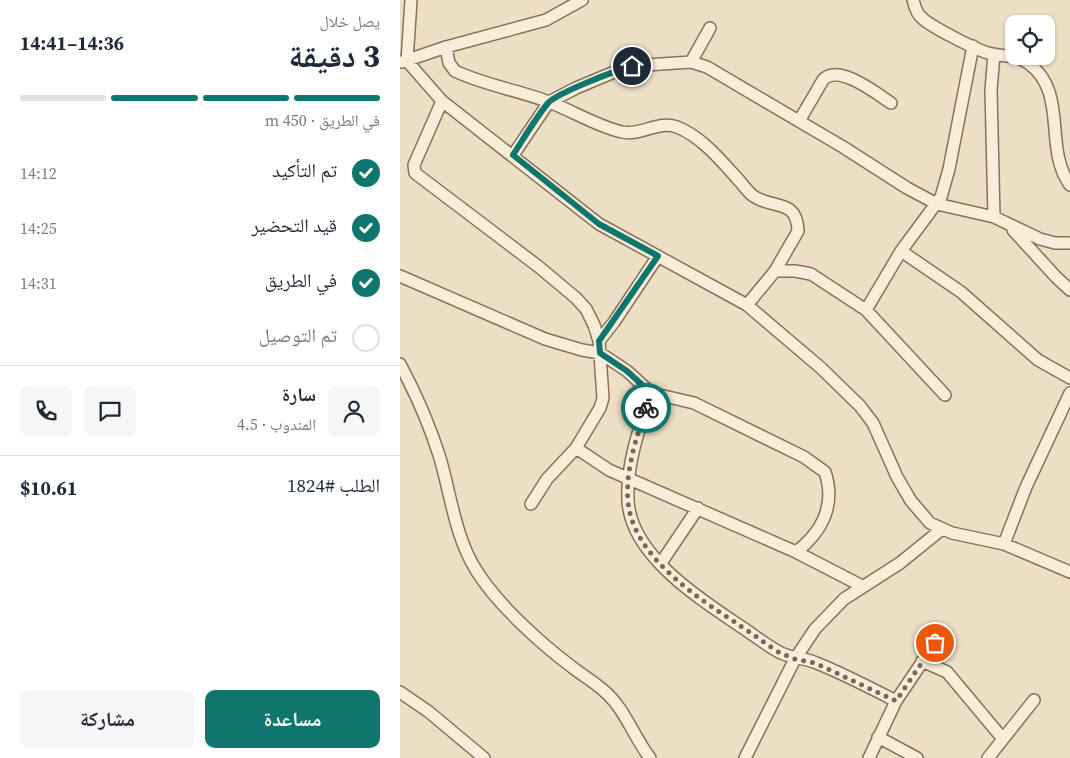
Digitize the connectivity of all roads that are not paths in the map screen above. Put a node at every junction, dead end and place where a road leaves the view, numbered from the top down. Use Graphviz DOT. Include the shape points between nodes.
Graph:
graph roads {
  1 [pos="411,0"];
  2 [pos="582,0"];
  3 [pos="913,0"];
  4 [pos="710,28"];
  5 [pos="404,42"];
  6 [pos="973,46"];
  7 [pos="446,47"];
  8 [pos="994,54"];
  9 [pos="403,62"];
  10 [pos="691,62"];
  11 [pos="442,101"];
  12 [pos="549,102"];
  13 [pos="891,102"];
  14 [pos="799,120"];
  15 [pos="513,155"];
  16 [pos="1070,185"];
  17 [pos="937,204"];
  18 [pos="994,217"];
  19 [pos="1009,225"];
  20 [pos="1068,243"];
  21 [pos="901,251"];
  22 [pos="658,256"];
  23 [pos="775,271"];
  24 [pos="400,276"];
  25 [pos="1070,290"];
  26 [pos="747,305"];
  27 [pos="866,310"];
  28 [pos="599,341"];
  29 [pos="600,353"];
  30 [pos="400,364"];
  31 [pos="1070,378"];
  32 [pos="651,393"];
  33 [pos="1070,393"];
  34 [pos="945,395"];
  35 [pos="576,448"];
  36 [pos="629,477"];
  37 [pos="531,504"];
  38 [pos="698,508"];
  39 [pos="942,529"];
  40 [pos="1004,544"];
  41 [pos="796,552"];
  42 [pos="661,563"];
  43 [pos="1070,572"];
  44 [pos="862,586"];
  45 [pos="935,643"];
  46 [pos="795,659"];
  47 [pos="922,660"];
  48 [pos="401,694"];
  49 [pos="1034,700"];
  50 [pos="896,701"];
  51 [pos="878,737"];
  52 [pos="1003,739"];
  53 [pos="644,755"];
  54 [pos="484,758"];
  55 [pos="745,758"];
  56 [pos="869,758"];
  57 [pos="917,758"];
  58 [pos="988,758"];
  1 -- 5 [label="street"];
  2 -- 7 [label="street" via="546,20"];
  3 -- 6 [label="street" via="922,19"];
  4 -- 10 [label="street"];
  5 -- 9 [label="street"];
  6 -- 8 [label="street"];
  6 -- 17 [label="street" via="944,189"];
  7 -- 9 [label="street"];
  7 -- 12 [label="street" via="449,63 455,71"];
  8 -- 16 [label="street" via="1011,55 1028,63 1048,86 1059,163"];
  8 -- 18 [label="street" via="991,90"];
  9 -- 11 [label="street"];
  10 -- 12 [label="street" via="632,66"];
  10 -- 14 [label="street" via="707,67"];
  11 -- 15 [label="street"];
  11 -- 28 [label="street" via="414,165 415,173 576,298 586,309"];
  12 -- 15 [label="street"];
  12 -- 23 [label="street" via="623,132 640,132 669,125 699,140 751,194 763,202 789,208 794,215 798,231"];
  13 -- 14 [label="street" via="850,78 832,74 823,80"];
  14 -- 17 [label="street"];
  15 -- 22 [label="street" via="599,224"];
  17 -- 18 [label="street"];
  17 -- 21 [label="street"];
  18 -- 19 [label="street"];
  19 -- 20 [label="street" via="1055,243"];
  19 -- 25 [label="street"];
  21 -- 27 [label="street"];
  21 -- 31 [label="street" via="961,292 1038,360"];
  22 -- 26 [label="street"];
  22 -- 28 [label="street"];
  23 -- 26 [label="street"];
  23 -- 27 [label="street" via="795,270 811,274"];
  24 -- 29 [label="street" via="544,338"];
  26 -- 39 [label="street" via="860,406 874,423 897,477 912,502 930,523"];
  27 -- 34 [label="street"];
  28 -- 29 [label="street"];
  29 -- 32 [label="street"];
  29 -- 35 [label="street" via="603,398"];
  30 -- 53 [label="street" via="434,441 461,538 476,571 529,630 603,690 622,712"];
  32 -- 36 [label="street"];
  32 -- 41 [label="street" via="694,403 804,457 825,472 829,494 822,522 816,534"];
  33 -- 40 [label="street" via="1026,487"];
  35 -- 36 [label="street" via="609,470"];
  35 -- 37 [label="street" via="554,471"];
  36 -- 38 [label="street"];
  36 -- 42 [label="street" via="628,501 636,531"];
  38 -- 41 [label="street"];
  38 -- 42 [label="street"];
  39 -- 40 [label="street"];
  39 -- 44 [label="street" via="900,562"];
  40 -- 43 [label="street"];
  41 -- 44 [label="street"];
  42 -- 46 [label="street" via="695,595 770,647"];
  44 -- 46 [label="street" via="826,616"];
  45 -- 47 [label="street"];
  46 -- 50 [label="street" via="815,663"];
  46 -- 55 [label="street"];
  47 -- 50 [label="street"];
  47 -- 52 [label="street" via="947,672"];
  48 -- 54 [label="street" via="429,712"];
  49 -- 52 [label="street"];
  50 -- 51 [label="street"];
  51 -- 56 [label="street"];
  51 -- 57 [label="street"];
  52 -- 58 [label="street"];
}
